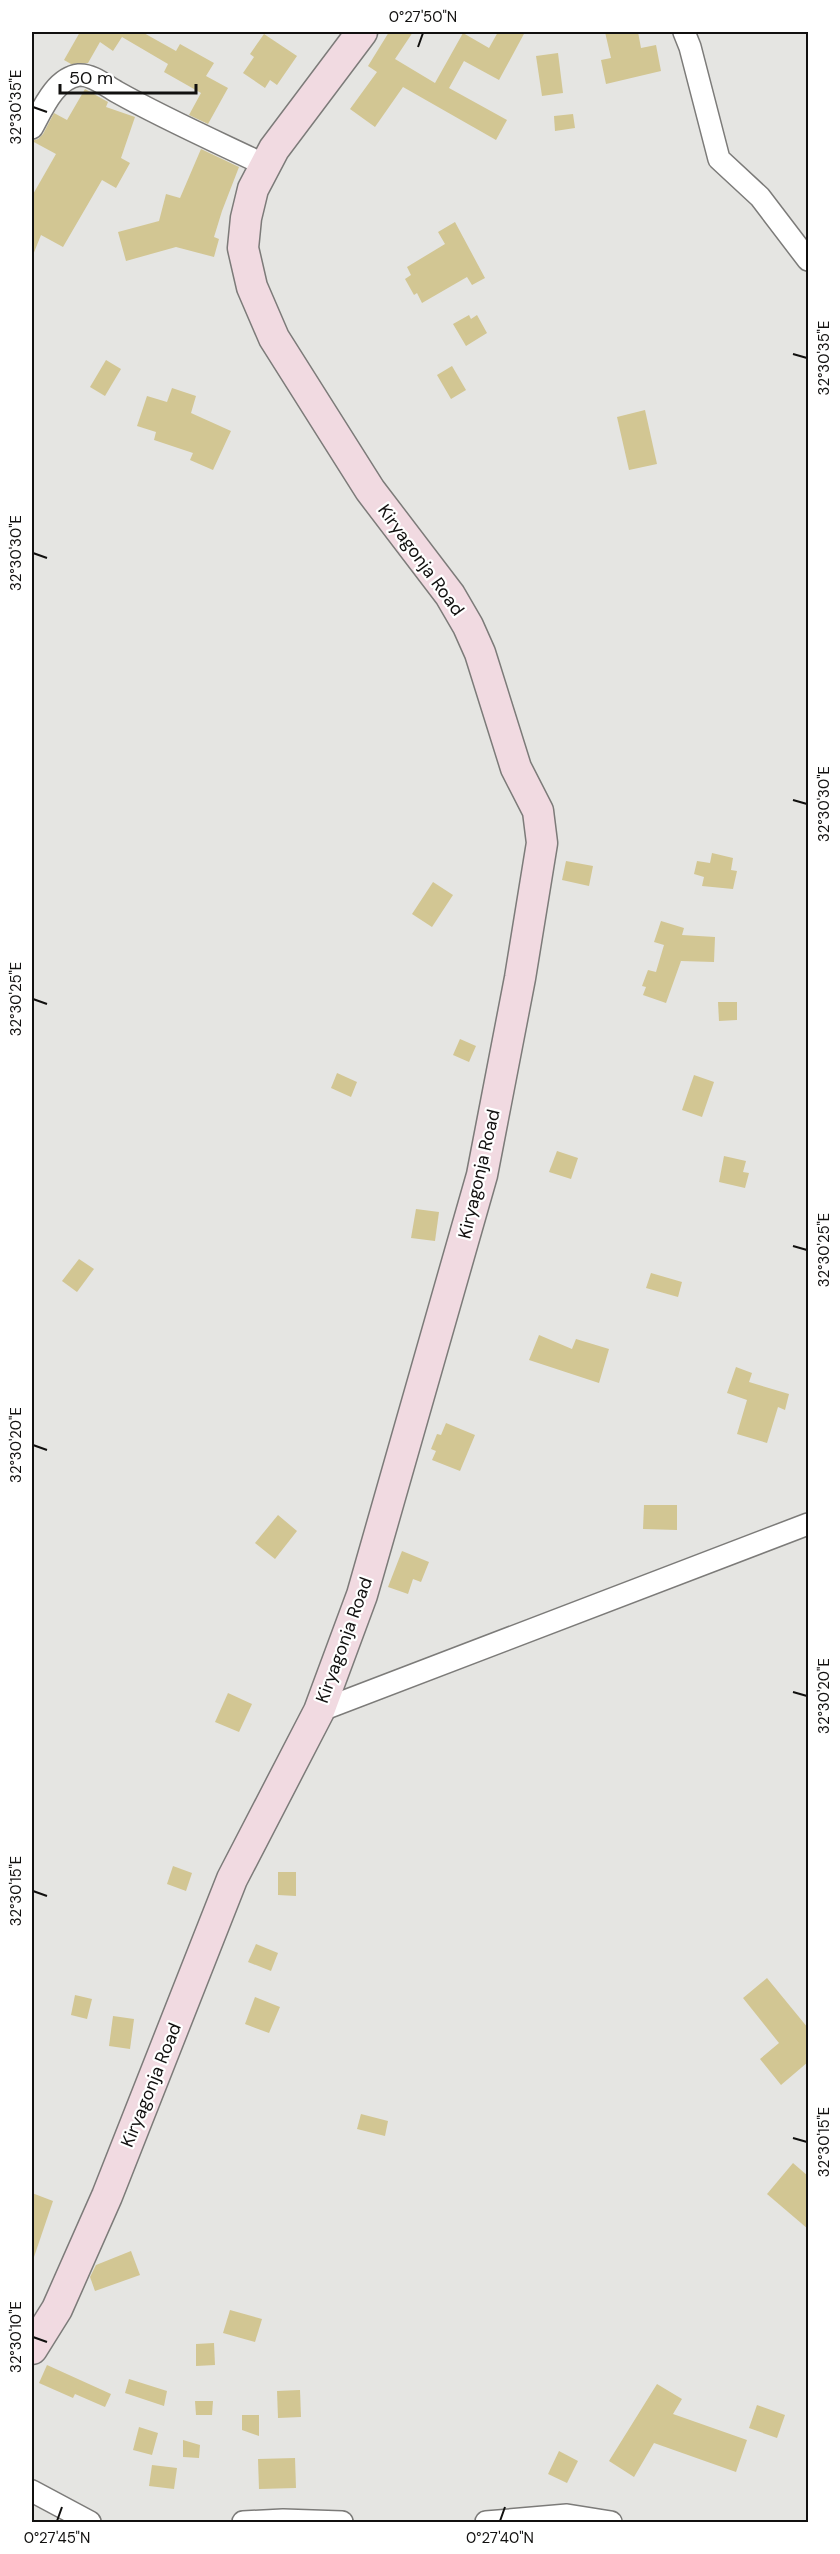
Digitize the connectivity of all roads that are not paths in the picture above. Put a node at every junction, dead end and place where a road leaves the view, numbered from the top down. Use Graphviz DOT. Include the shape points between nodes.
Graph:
graph roads {
  1 [pos="362,32"];
  2 [pos="684,32"];
  3 [pos="32,128"];
  4 [pos="265,165"];
  5 [pos="808,260"];
  6 [pos="808,1524"];
  7 [pos="319,1711"];
  8 [pos="32,2349"];
  9 [pos="32,2491"];
  10 [pos="93,2523"];
  11 [pos="243,2523"];
  12 [pos="342,2523"];
  13 [pos="486,2523"];
  14 [pos="611,2523"];
  1 -- 4 [label="street, Kiryagonja Road"];
  2 -- 5 [label="street" via="719,159 760,197"];
  3 -- 4 [label="street" via="53,92 81,75 92,77"];
  4 -- 7 [label="street, Kiryagonja Road" via="253,189 246,218 243,248 252,287 274,338 370,490 450,595 468,626 516,768 538,811 542,843 482,1175 362,1595"];
  6 -- 7 [label="street"];
  7 -- 8 [label="street, Kiryagonja Road" via="232,1878 107,2196 57,2309"];
  9 -- 10 [label="street"];
  11 -- 12 [label="street"];
  13 -- 14 [label="street" via="567,2515"];
}
